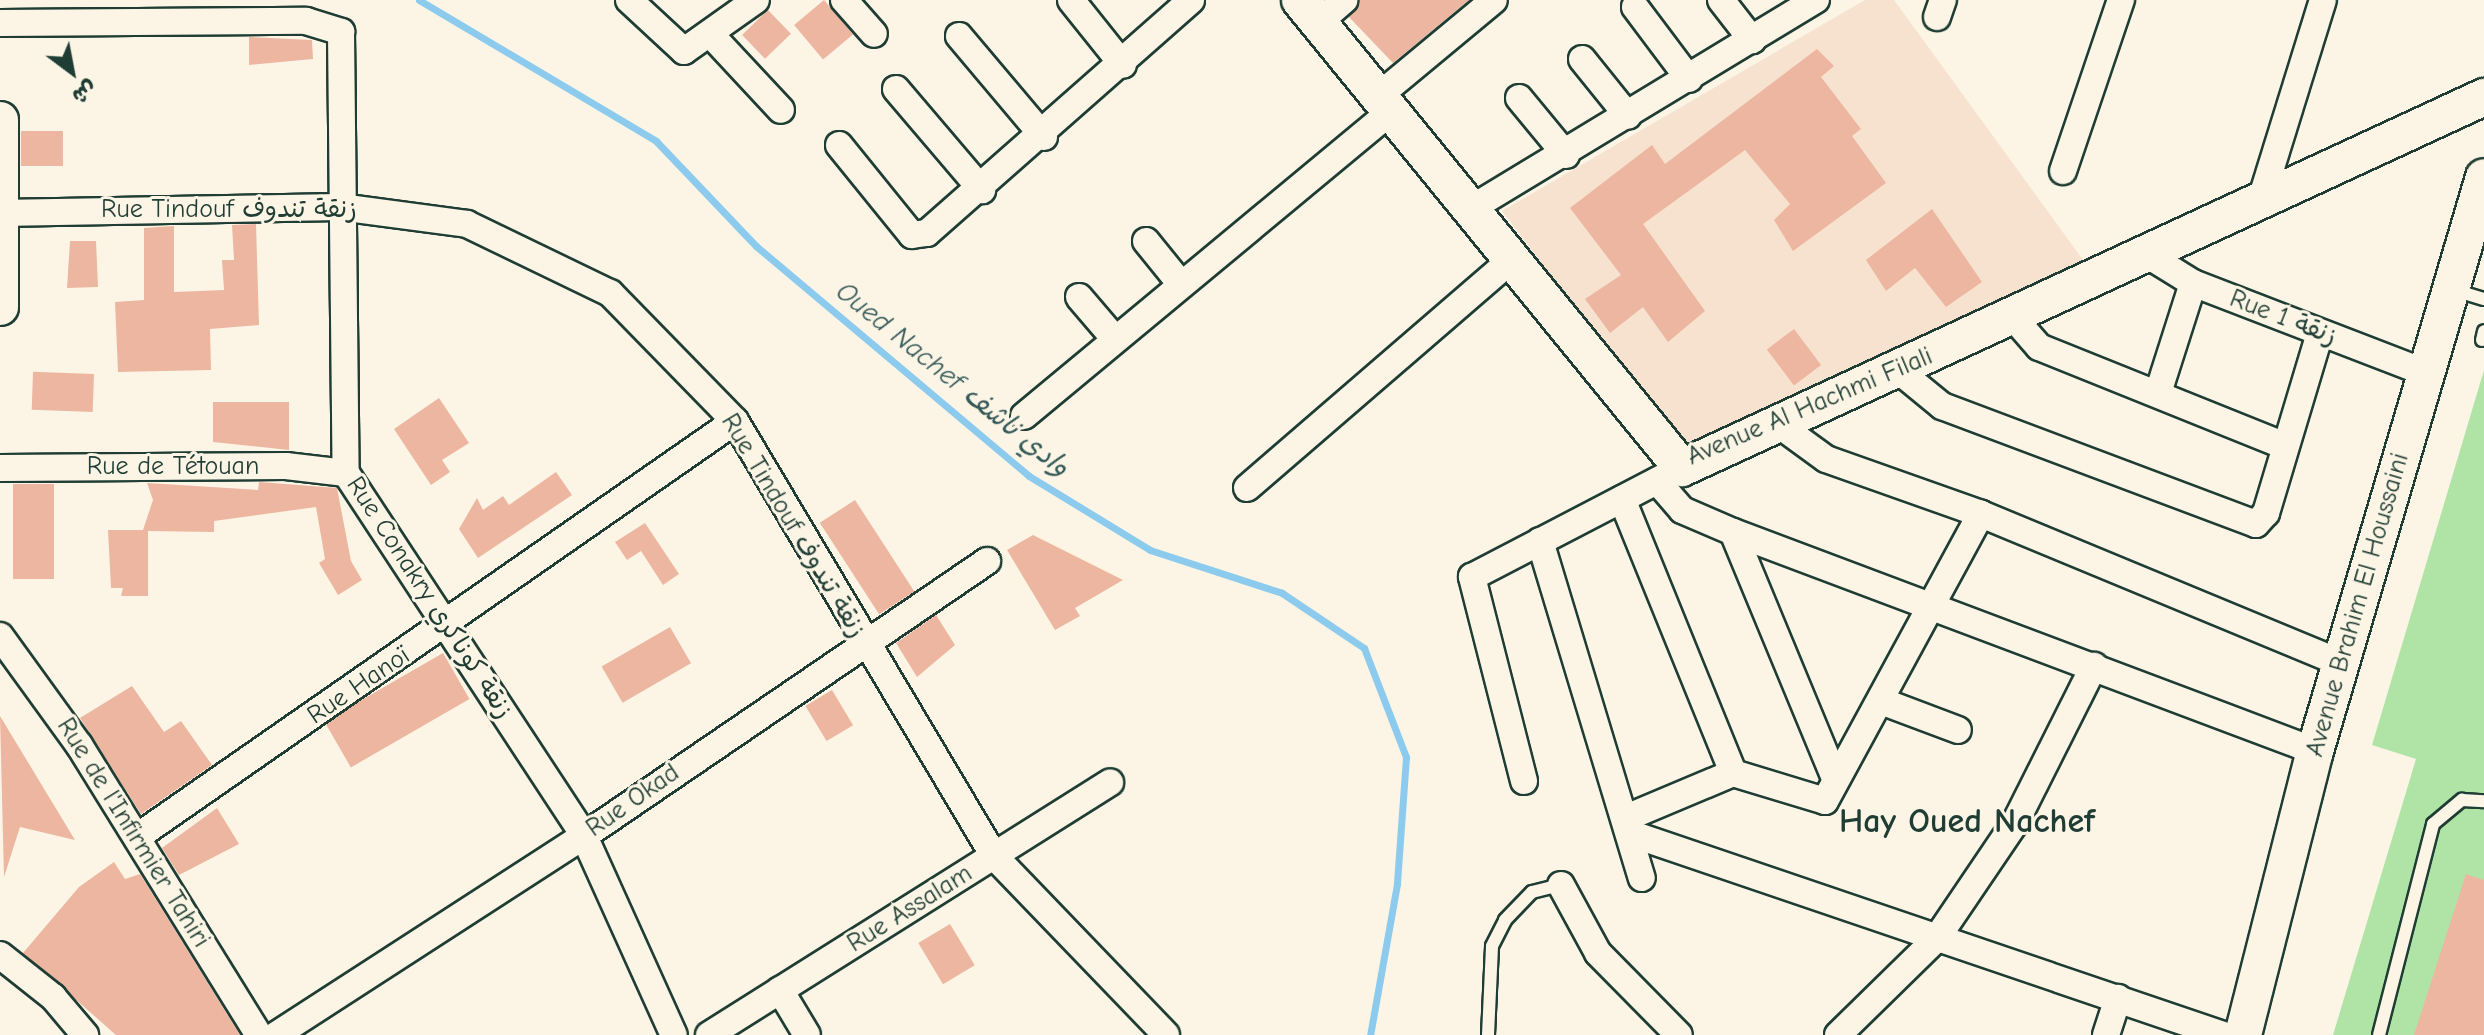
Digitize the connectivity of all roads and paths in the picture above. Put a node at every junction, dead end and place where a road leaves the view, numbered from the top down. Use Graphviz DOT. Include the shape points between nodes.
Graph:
graph roads {
  1 [pos="629,0"];
  2 [pos="756,0"];
  3 [pos="844,0"];
  4 [pos="1071,0"];
  5 [pos="1344,0"];
  6 [pos="1494,0"];
  7 [pos="1721,0"];
  8 [pos="1816,0"];
  9 [pos="2121,0"];
  10 [pos="2323,0"];
  11 [pos="1182,3"];
  12 [pos="1635,7"];
  13 [pos="1309,12"];
  14 [pos="0,23"];
  15 [pos="874,34"];
  16 [pos="959,36"];
  17 [pos="1752,40"];
  18 [pos="704,42"];
  19 [pos="1582,59"];
  20 [pos="1123,65"];
  21 [pos="1689,79"];
  22 [pos="896,89"];
  23 [pos="2484,97"];
  24 [pos="1519,98"];
  25 [pos="1383,105"];
  26 [pos="781,110"];
  27 [pos="1628,116"];
  28 [pos="0,120"];
  29 [pos="1044,137"];
  30 [pos="839,145"];
  31 [pos="1566,155"];
  32 [pos="2063,171"];
  33 [pos="2484,177"];
  34 [pos="982,190"];
  35 [pos="2261,200"];
  36 [pos="340,207"];
  37 [pos="1467,211"];
  38 [pos="1,213"];
  39 [pos="1146,241"];
  40 [pos="2146,254"];
  41 [pos="1508,263"];
  42 [pos="1180,283"];
  43 [pos="2193,283"];
  44 [pos="2468,294"];
  45 [pos="1079,297"];
  46 [pos="0,307"];
  47 [pos="2012,316"];
  48 [pos="2320,333"];
  49 [pos="1114,338"];
  50 [pos="1898,370"];
  51 [pos="2426,373"];
  52 [pos="2158,393"];
  53 [pos="1024,416"];
  54 [pos="735,421"];
  55 [pos="1778,424"];
  56 [pos="2283,445"];
  57 [pos="0,468"];
  58 [pos="346,473"];
  59 [pos="1670,475"];
  60 [pos="1247,488"];
  61 [pos="1622,499"];
  62 [pos="1981,514"];
  63 [pos="1733,532"];
  64 [pos="1540,541"];
  65 [pos="987,561"];
  66 [pos="1932,603"];
  67 [pos="446,626"];
  68 [pos="0,636"];
  69 [pos="863,640"];
  70 [pos="2340,663"];
  71 [pos="2094,666"];
  72 [pos="1881,701"];
  73 [pos="1958,730"];
  74 [pos="2315,751"];
  75 [pos="1733,773"];
  76 [pos="1835,778"];
  77 [pos="1524,781"];
  78 [pos="1110,782"];
  79 [pos="2484,801"];
  80 [pos="1629,826"];
  81 [pos="584,836"];
  82 [pos="137,837"];
  83 [pos="994,856"];
  84 [pos="1642,878"];
  85 [pos="1561,885"];
  86 [pos="1937,938"];
  87 [pos="0,955"];
  88 [pos="780,990"];
  89 [pos="2118,998"];
  90 [pos="85,1035"];
  91 [pos="259,1035"];
  92 [pos="276,1035"];
  93 [pos="674,1035"];
  94 [pos="709,1035"];
  95 [pos="807,1035"];
  96 [pos="1166,1035"];
  97 [pos="1488,1035"];
  98 [pos="1679,1035"];
  99 [pos="1838,1035"];
  100 [pos="2106,1035"];
  101 [pos="2223,1035"];
  102 [pos="2243,1035"];
  103 [pos="2379,1035"];
  1 -- 18 [label="street" via="679,49"];
  2 -- 18 [label="street"];
  3 -- 15 [label="street"];
  4 -- 20 [label="street"];
  5 -- 13 [label="street"];
  6 -- 25 [label="street"];
  7 -- 17 [label="street"];
  8 -- 17 [label="street"];
  9 -- 32 [label="street"];
  10 -- 35 [label="street"];
  11 -- 20 [label="street"];
  12 -- 21 [label="street"];
  13 -- 25 [label="street, Avenue Al Hachmi Filali"];
  14 -- 36 [label="street, Rue Conakry زنقة كوناكري" via="306,21 341,32"];
  16 -- 29 [label="street"];
  17 -- 21 [label="street"];
  18 -- 26 [label="street"];
  19 -- 27 [label="street"];
  20 -- 29 [label="street"];
  21 -- 27 [label="street"];
  22 -- 34 [label="street"];
  23 -- 35 [label="street, Avenue Al Hachmi Filali"];
  24 -- 31 [label="street"];
  25 -- 37 [label="street, Avenue Al Hachmi Filali"];
  25 -- 42 [label="street"];
  27 -- 31 [label="street"];
  28 -- 38 [label="street"];
  29 -- 34 [label="street"];
  30 -- 34 [label="street" via="916,236"];
  31 -- 37 [label="street"];
  33 -- 44 [label="street, Avenue Brahim El Houssaini"];
  35 -- 40 [label="street, Avenue Al Hachmi Filali"];
  36 -- 38 [label="street, Rue Tindouf زنقة تندوف"];
  36 -- 54 [label="street, Rue Tindouf زنقة تندوف" via="467,224 610,293"];
  36 -- 58 [label="street, Rue Conakry زنقة كوناكري"];
  37 -- 41 [label="street, Avenue Al Hachmi Filali"];
  38 -- 46 [label="street"];
  39 -- 42 [label="street"];
  40 -- 43 [label="street, Rue 1 زنقة"];
  40 -- 47 [label="street, Avenue Al Hachmi Filali"];
  41 -- 59 [label="street, Avenue Al Hachmi Filali"];
  41 -- 60 [label="street"];
  42 -- 49 [label="street"];
  43 -- 48 [label="street, Rue 1 زنقة"];
  43 -- 52 [label="street"];
  44 -- 51 [label="street, Avenue Brahim El Houssaini"];
  45 -- 49 [label="street"];
  47 -- 50 [label="street, Avenue Al Hachmi Filali"];
  47 -- 52 [label="street" via="2039,347"];
  48 -- 51 [label="street, Rue 1 زنقة"];
  48 -- 56 [label="street"];
  49 -- 53 [label="street"];
  50 -- 55 [label="street, Avenue Al Hachmi Filali"];
  50 -- 56 [label="street" via="1942,406 2252,524 2266,513"];
  51 -- 70 [label="street, Avenue Brahim El Houssaini"];
  52 -- 56 [label="street"];
  54 -- 67 [label="street, Rue Hanoï"];
  54 -- 69 [label="street, Rue Tindouf زنقة تندوف"];
  55 -- 59 [label="street, Avenue Al Hachmi Filali"];
  55 -- 62 [label="street" via="1826,459"];
  57 -- 58 [label="street, Rue de Tétouan" via="286,466"];
  58 -- 67 [label="street, Rue Conakry زنقة كوناكري"];
  59 -- 61 [label="street"];
  59 -- 63 [label="street" via="1682,510"];
  61 -- 64 [label="street"];
  61 -- 75 [label="street"];
  62 -- 66 [label="street"];
  62 -- 70 [label="street"];
  63 -- 66 [label="street"];
  63 -- 76 [label="street"];
  64 -- 77 [label="street" via="1472,577"];
  64 -- 80 [label="street"];
  65 -- 69 [label="street, Rue Okad"];
  66 -- 71 [label="street"];
  66 -- 72 [label="street"];
  67 -- 81 [label="street, Rue Conakry زنقة كوناكري"];
  67 -- 82 [label="street, Rue Hanoï"];
  68 -- 82 [label="street, Rue de l'Infirmier Tahiri"];
  69 -- 81 [label="street, Rue Okad"];
  69 -- 83 [label="street, Rue Tindouf زنقة تندوف"];
  70 -- 74 [label="street, Avenue Brahim El Houssaini"];
  71 -- 74 [label="street"];
  71 -- 86 [label="street" via="2015,823"];
  72 -- 73 [label="street"];
  72 -- 76 [label="street"];
  74 -- 102 [label="street, Avenue Brahim El Houssaini"];
  75 -- 76 [label="street" via="1819,800"];
  75 -- 80 [label="street"];
  78 -- 83 [label="street, Rue Assalam"];
  79 -- 103 [label="lane" via="2462,800 2433,824"];
  80 -- 84 [label="street"];
  80 -- 86 [label="street"];
  81 -- 92 [label="street, Rue Okad"];
  81 -- 93 [label="street, Rue Conakry زنقة كوناكري"];
  82 -- 91 [label="street, Rue de l'Infirmier Tahiri"];
  83 -- 88 [label="street, Rue Assalam"];
  83 -- 96 [label="street, Rue Tindouf زنقة تندوف"];
  85 -- 97 [label="lane" via="1532,892 1505,920 1492,946"];
  85 -- 98 [label="street" via="1598,953"];
  86 -- 89 [label="street"];
  86 -- 99 [label="street"];
  87 -- 90 [label="street" via="53,997"];
  88 -- 94 [label="street, Rue Assalam"];
  88 -- 95 [label="street"];
  89 -- 100 [label="street"];
  89 -- 101 [label="street"];
}
